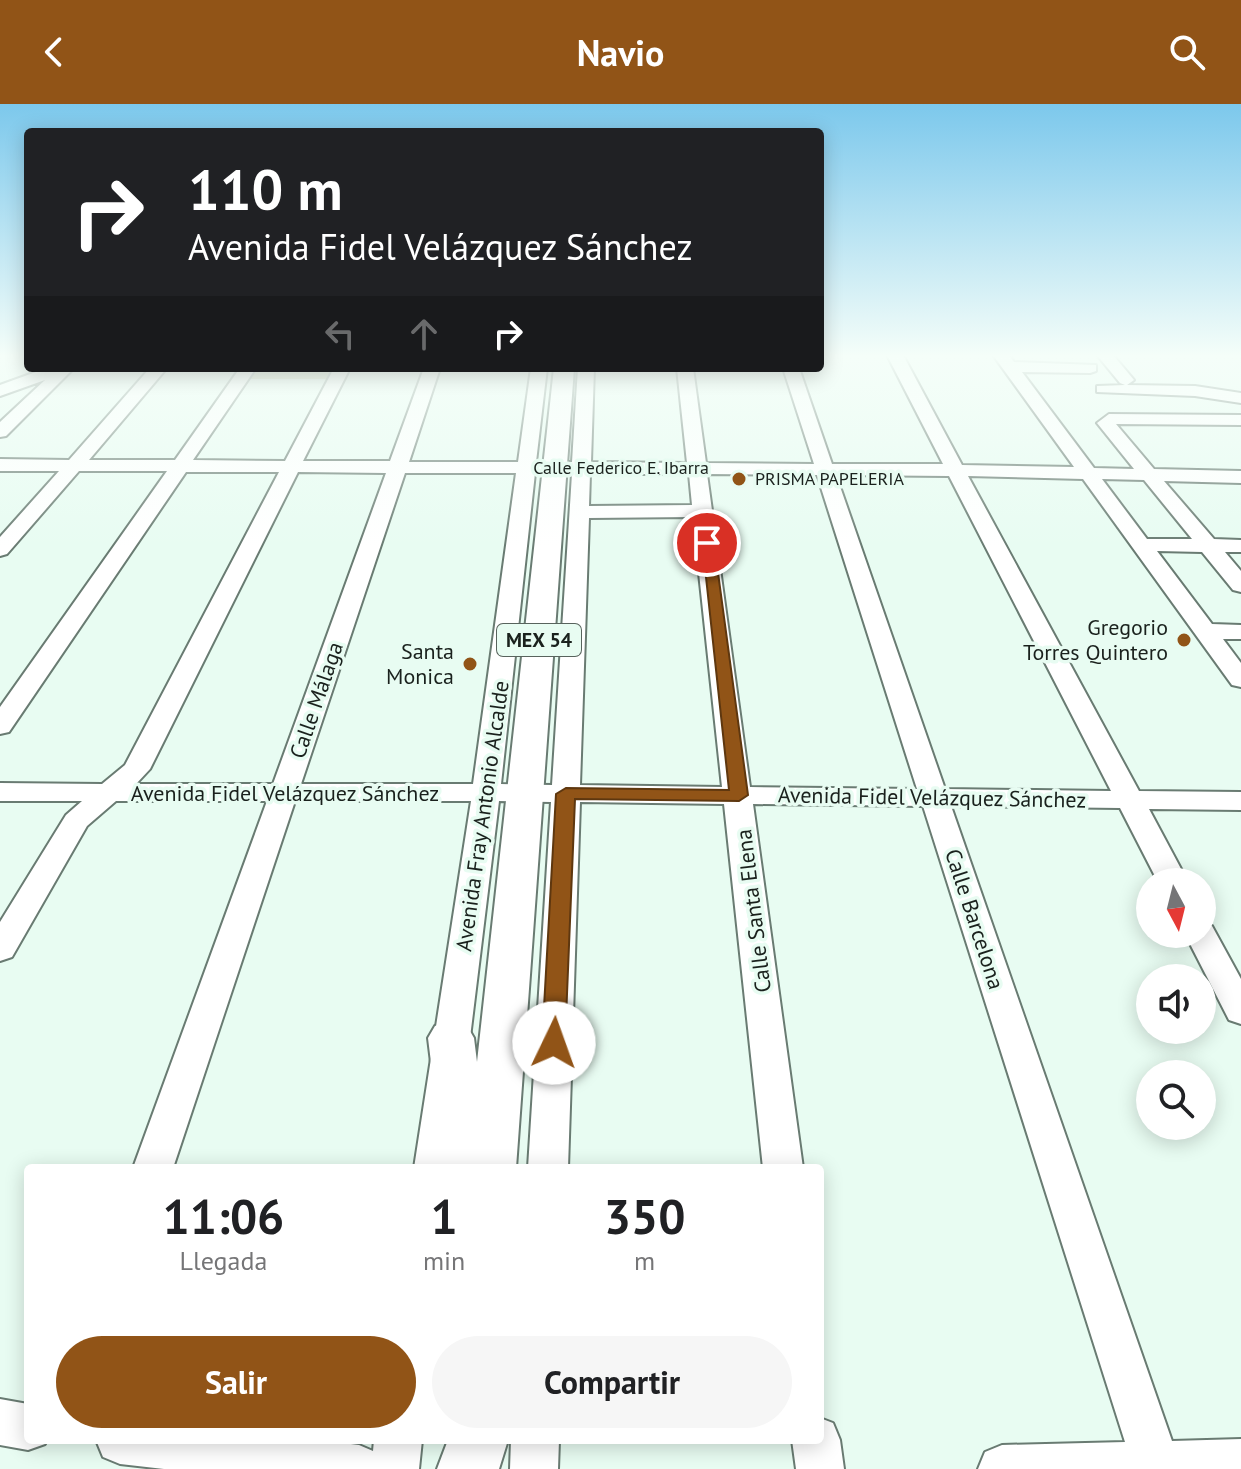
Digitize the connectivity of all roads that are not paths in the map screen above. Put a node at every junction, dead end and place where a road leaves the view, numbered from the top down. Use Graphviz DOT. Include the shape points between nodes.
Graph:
graph roads {
  1 [pos="115,419"];
  2 [pos="213,419"];
  3 [pos="315,419"];
  4 [pos="414,419"];
  5 [pos="533,419"];
  6 [pos="559,419"];
  7 [pos="584,419"];
  8 [pos="691,419"];
  9 [pos="808,419"];
  10 [pos="929,419"];
  11 [pos="1048,419"];
  12 [pos="1113,419"];
  13 [pos="1241,420"];
  14 [pos="0,465"];
  15 [pos="73,466"];
  16 [pos="180,466"];
  17 [pos="290,466"];
  18 [pos="397,467"];
  19 [pos="528,467"];
  20 [pos="555,468"];
  21 [pos="582,468"];
  22 [pos="697,468"];
  23 [pos="824,469"];
  24 [pos="957,470"];
  25 [pos="1086,472"];
  26 [pos="1150,474"];
  27 [pos="1241,477"];
  28 [pos="693,511"];
  29 [pos="580,512"];
  30 [pos="1142,545"];
  31 [pos="1209,546"];
  32 [pos="1241,546"];
  33 [pos="0,550"];
  34 [pos="1241,585"];
  35 [pos="1205,631"];
  36 [pos="1241,632"];
  37 [pos="1241,680"];
  38 [pos="0,726"];
  39 [pos="0,792"];
  40 [pos="107,793"];
  41 [pos="284,793"];
  42 [pos="526,793"];
  43 [pos="739,795"];
  44 [pos="934,797"];
  45 [pos="1130,800"];
  46 [pos="1241,801"];
  47 [pos="1166,868"];
  48 [pos="1208,948"];
  49 [pos="0,949"];
  50 [pos="1241,1011"];
  51 [pos="451,1038"];
  52 [pos="154,1164"];
  53 [pos="435,1164"];
  54 [pos="468,1164"];
  55 [pos="491,1164"];
  56 [pos="548,1164"];
  57 [pos="783,1164"];
  58 [pos="0,1422"];
  59 [pos="24,1426"];
  60 [pos="153,1444"];
  61 [pos="398,1444"];
  62 [pos="468,1444"];
  63 [pos="476,1444"];
  64 [pos="535,1444"];
  65 [pos="817,1444"];
  66 [pos="1241,1463"];
  67 [pos="1157,1467"];
  68 [pos="359,1469"];
  69 [pos="395,1469"];
  70 [pos="467,1469"];
  71 [pos="534,1469"];
  72 [pos="820,1469"];
  73 [pos="1002,1469"];
  1 -- 15 [label="street"];
  2 -- 16 [label="street"];
  3 -- 17 [label="street"];
  4 -- 18 [label="street, Calle Málaga"];
  5 -- 19 [label="street, Avenida Fray Antonio Alcalde"];
  6 -- 20 [label="main road, Avenida Fray Antonio Alcalde / MEX 54"];
  7 -- 21 [label="street, Avenida Fray Antonio Alcalde"];
  8 -- 22 [label="street, Calle Santa Elena"];
  9 -- 23 [label="street, Calle Barcelona"];
  10 -- 24 [label="street"];
  11 -- 25 [label="street"];
  12 -- 13 [label="street"];
  12 -- 26 [label="street" via="1106,423"];
  14 -- 15 [label="street, Calle Federico E. Ibarra"];
  15 -- 16 [label="street, Calle Federico E. Ibarra"];
  15 -- 33 [label="street"];
  16 -- 17 [label="street, Calle Federico E. Ibarra"];
  16 -- 38 [label="street"];
  17 -- 18 [label="street, Calle Federico E. Ibarra"];
  17 -- 40 [label="street" via="136,769"];
  18 -- 19 [label="street, Calle Federico E. Ibarra"];
  18 -- 41 [label="street, Calle Málaga"];
  19 -- 20 [label="street, Calle Federico E. Ibarra"];
  19 -- 42 [label="street, Avenida Fray Antonio Alcalde"];
  20 -- 21 [label="street, Calle Federico E. Ibarra"];
  20 -- 42 [label="main road, Avenida Fray Antonio Alcalde / MEX 54"];
  21 -- 22 [label="street, Calle Federico E. Ibarra"];
  21 -- 29 [label="street, Avenida Fray Antonio Alcalde"];
  22 -- 23 [label="street, Calle Federico E. Ibarra"];
  22 -- 43 [label="street, Calle Santa Elena"];
  23 -- 24 [label="street, Calle Federico E. Ibarra"];
  23 -- 44 [label="street, Calle Barcelona"];
  24 -- 25 [label="street, Calle Federico E. Ibarra"];
  24 -- 45 [label="street"];
  25 -- 26 [label="street, Calle Federico E. Ibarra"];
  25 -- 30 [label="street"];
  26 -- 27 [label="street, Calle Federico E. Ibarra"];
  26 -- 31 [label="street"];
  28 -- 29 [label="street"];
  29 -- 42 [label="street, Avenida Fray Antonio Alcalde"];
  30 -- 31 [label="street"];
  30 -- 35 [label="street"];
  31 -- 32 [label="street"];
  31 -- 34 [label="street"];
  35 -- 36 [label="street"];
  35 -- 37 [label="street"];
  39 -- 40 [label="street, Avenida Fidel Velázquez Sánchez"];
  40 -- 41 [label="street, Avenida Fidel Velázquez Sánchez"];
  40 -- 49 [label="street" via="76,821"];
  41 -- 42 [label="street, Avenida Fidel Velázquez Sánchez"];
  41 -- 52 [label="street, Calle Málaga"];
  42 -- 43 [label="street, Avenida Fidel Velázquez Sánchez"];
  42 -- 51 [label="street, Avenida Fray Antonio Alcalde"];
  42 -- 55 [label="main road, Avenida Fray Antonio Alcalde / MEX 54"];
  42 -- 56 [label="street, Avenida Fray Antonio Alcalde"];
  43 -- 44 [label="street, Avenida Fidel Velázquez Sánchez"];
  43 -- 57 [label="street, Calle Santa Elena"];
  44 -- 45 [label="street, Avenida Fidel Velázquez Sánchez"];
  44 -- 67 [label="street, Calle Barcelona"];
  45 -- 46 [label="street, Avenida Fidel Velázquez Sánchez"];
  45 -- 47 [label="street"];
  48 -- 50 [label="street"];
  51 -- 53 [label="street, Avenida Fray Antonio Alcalde"];
  51 -- 54 [label="main road"];
  58 -- 59 [label="street"];
  60 -- 68 [label="street"];
  61 -- 69 [label="street"];
  62 -- 70 [label="main road"];
  63 -- 70 [label="main road"];
  64 -- 71 [label="street"];
  65 -- 72 [label="street"];
  66 -- 67 [label="street"];
  67 -- 73 [label="street"];
}
